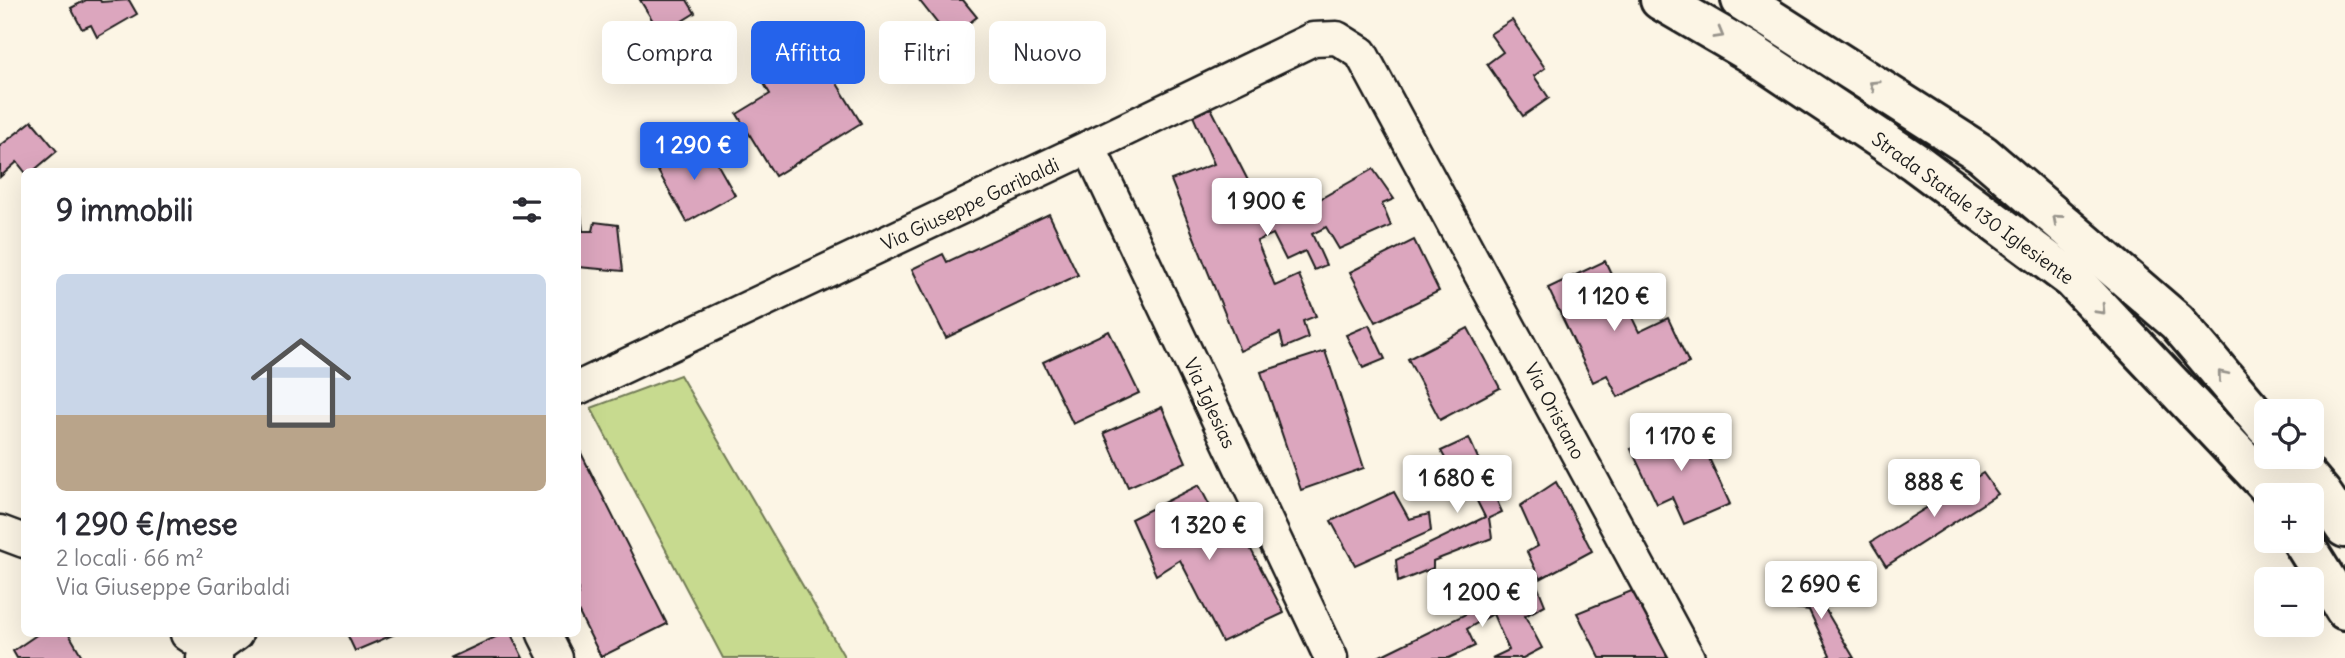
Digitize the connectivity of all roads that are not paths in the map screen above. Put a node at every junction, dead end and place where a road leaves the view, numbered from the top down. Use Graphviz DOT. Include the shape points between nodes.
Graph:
graph roads {
  1 [pos="1660,0"];
  2 [pos="1741,0"];
  3 [pos="1361,53"];
  4 [pos="1089,148"];
  5 [pos="581,387"];
  6 [pos="2254,413"];
  7 [pos="2301,469"];
  8 [pos="2265,483"];
  9 [pos="2345,528"];
  10 [pos="0,532"];
  11 [pos="21,540"];
  12 [pos="2309,553"];
  13 [pos="2345,610"];
  14 [pos="193,637"];
  15 [pos="546,637"];
  16 [pos="217,650"];
  17 [pos="556,658"];
  18 [pos="1331,658"];
  19 [pos="1688,658"];
  1 -- 8 [label="main road, Strada Statale 130 Iglesiente, one-way" via="1751,53 1915,162 2072,279"];
  6 -- 2 [label="main road, Strada Statale 130 Iglesiente, one-way" via="2178,322 1982,155"];
  3 -- 4 [label="street, Via Giuseppe Garibaldi" via="1337,38 1313,39"];
  3 -- 19 [label="street, Via Oristano"];
  4 -- 5 [label="street, Via Giuseppe Garibaldi"];
  4 -- 18 [label="street, Via Iglesias"];
  7 -- 9 [label="main road"];
  10 -- 11 [label="street"];
  12 -- 13 [label="main road"];
  14 -- 16 [label="street"];
  15 -- 17 [label="street"];
}
